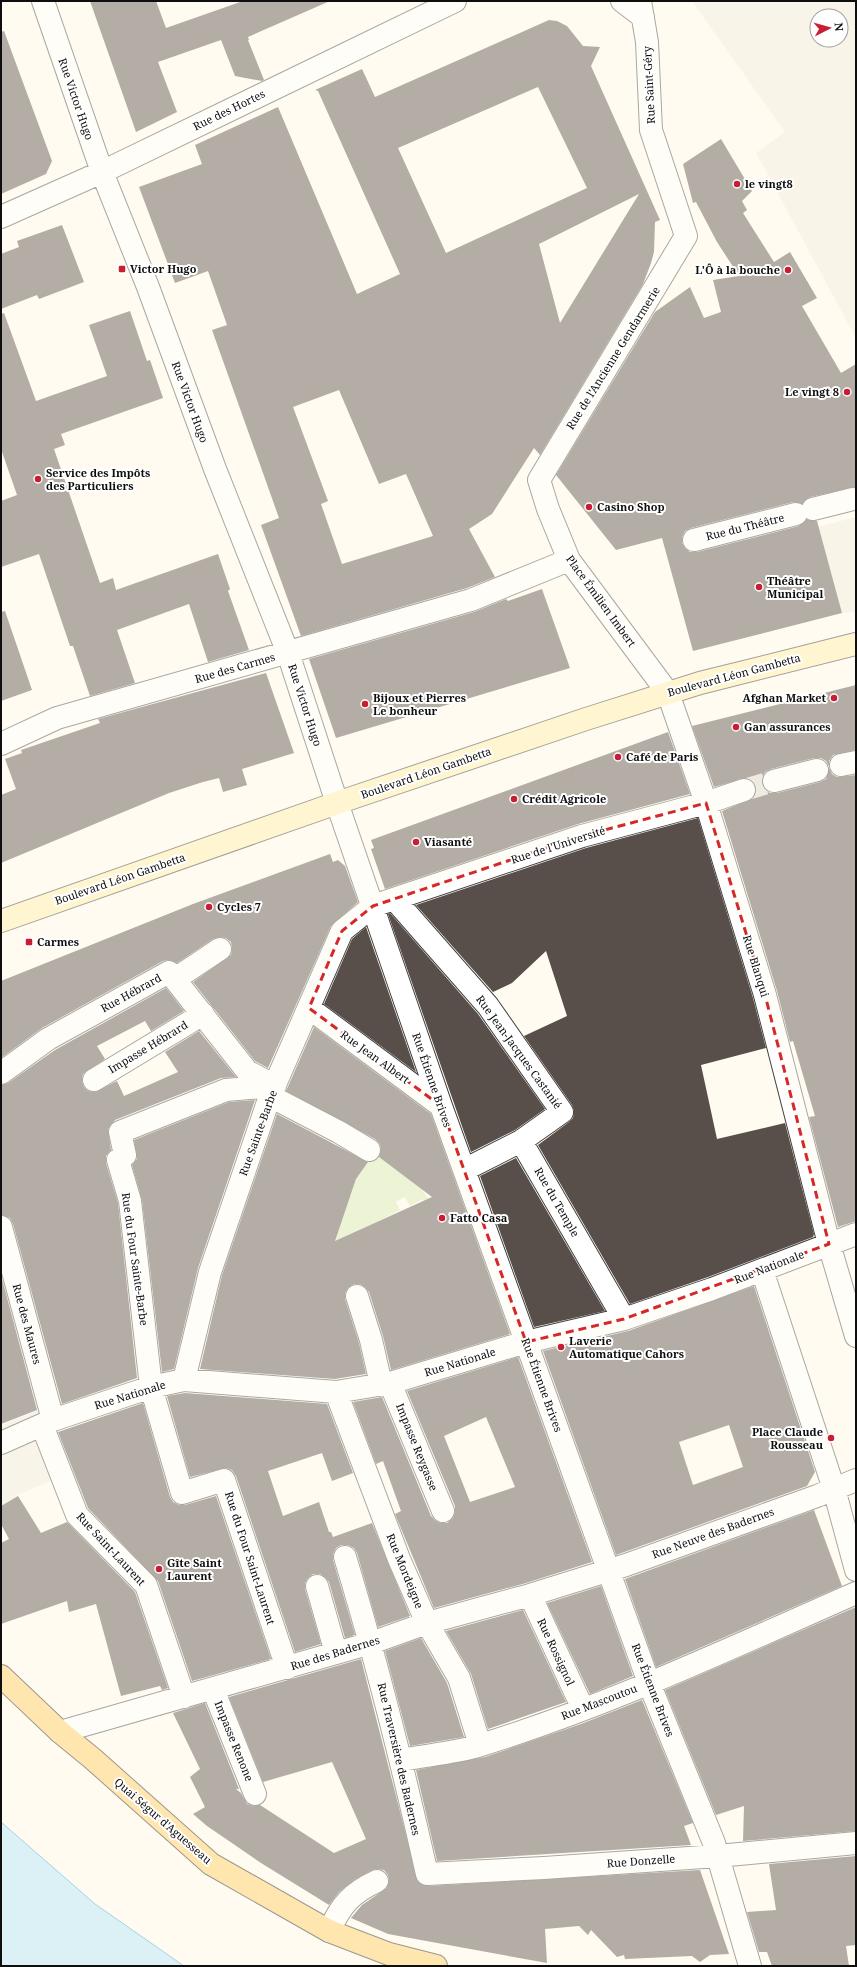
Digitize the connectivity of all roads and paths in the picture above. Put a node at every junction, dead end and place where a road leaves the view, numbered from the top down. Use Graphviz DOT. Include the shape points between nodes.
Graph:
graph roads {
  1 [pos="43,1"];
  2 [pos="455,1"];
  3 [pos="622,1"];
  4 [pos="642,9"];
  5 [pos="102,172"];
  6 [pos="1,217"];
  7 [pos="686,236"];
  8 [pos="539,480"];
  9 [pos="853,499"];
  10 [pos="694,540"];
  11 [pos="569,560"];
  12 [pos="856,644"];
  13 [pos="288,653"];
  14 [pos="668,693"];
  15 [pos="1,744"];
  16 [pos="817,770"];
  17 [pos="774,781"];
  18 [pos="744,790"];
  19 [pos="337,803"];
  20 [pos="706,803"];
  21 [pos="396,900"];
  22 [pos="373,906"];
  23 [pos="1,921"];
  24 [pos="220,949"];
  25 [pos="175,979"];
  26 [pos="309,1008"];
  27 [pos="202,1014"];
  28 [pos="1,1073"];
  29 [pos="94,1080"];
  30 [pos="273,1091"];
  31 [pos="441,1106"];
  32 [pos="521,1141"];
  33 [pos="369,1150"];
  34 [pos="464,1170"];
  35 [pos="1,1227"];
  36 [pos="856,1234"];
  37 [pos="828,1244"];
  38 [pos="762,1270"];
  39 [pos="357,1296"];
  40 [pos="624,1319"];
  41 [pos="856,1336"];
  42 [pos="526,1342"];
  43 [pos="184,1380"];
  44 [pos="386,1384"];
  45 [pos="151,1387"];
  46 [pos="336,1392"];
  47 [pos="47,1422"];
  48 [pos="1,1443"];
  49 [pos="856,1480"];
  50 [pos="826,1492"];
  51 [pos="443,1511"];
  52 [pos="345,1557"];
  53 [pos="608,1570"];
  54 [pos="856,1570"];
  55 [pos="317,1586"];
  56 [pos="856,1593"];
  57 [pos="530,1594"];
  58 [pos="427,1623"];
  59 [pos="371,1643"];
  60 [pos="336,1653"];
  61 [pos="287,1668"];
  62 [pos="1,1676"];
  63 [pos="649,1683"];
  64 [pos="213,1689"];
  65 [pos="184,1697"];
  66 [pos="582,1709"];
  67 [pos="60,1732"];
  68 [pos="480,1745"];
  69 [pos="401,1760"];
  70 [pos="255,1794"];
  71 [pos="856,1843"];
  72 [pos="718,1856"];
  73 [pos="427,1874"];
  74 [pos="377,1881"];
  75 [pos="328,1931"];
  76 [pos="436,1966"];
  77 [pos="750,1966"];
  1 -- 5 [label="street, Rue Victor Hugo"];
  2 -- 5 [label="street, Rue des Hortes"];
  3 -- 4 [label="street"];
  4 -- 7 [label="street, Rue Saint-Géry" via="647,42 651,130"];
  5 -- 6 [label="street, Rue des Hortes"];
  5 -- 13 [label="street, Rue Victor Hugo"];
  7 -- 8 [label="street, Rue de l'Ancienne Gendarmerie"];
  8 -- 11 [label="street, Place Émilien Imbert"];
  9 -- 10 [label="street, Rue du Théâtre"];
  11 -- 13 [label="street, Rue des Carmes" via="471,600"];
  11 -- 14 [label="street, Place Émilien Imbert"];
  12 -- 14 [label="main road, Boulevard Léon Gambetta"];
  13 -- 15 [label="street, Rue des Carmes" via="57,718"];
  13 -- 19 [label="street, Rue Victor Hugo"];
  14 -- 19 [label="main road, Boulevard Léon Gambetta"];
  14 -- 20 [label="street, Rue Blanqui"];
  16 -- 17 [label="street"];
  18 -- 20 [label="street, Rue de l'Université"];
  19 -- 22 [label="street, Rue Étienne Brives"];
  19 -- 23 [label="main road, Boulevard Léon Gambetta"];
  20 -- 21 [label="street, Rue de l'Université" via="582,836"];
  20 -- 37 [label="street, Rue Blanqui" via="765,995"];
  21 -- 22 [label="street, Rue de l'Université"];
  21 -- 32 [label="street, Rue Jean-Jacques Castanié" via="488,1006 562,1112"];
  22 -- 26 [label="street, Rue Sainte-Barbe" via="342,931"];
  22 -- 31 [label="street, Rue Étienne Brives"];
  24 -- 25 [label="street"];
  25 -- 27 [label="street, Rue Hébrard"];
  25 -- 28 [label="street, Rue Hébrard" via="169,972 48,1039"];
  26 -- 30 [label="street, Rue Sainte-Barbe"];
  26 -- 31 [label="street, Rue Jean Albert"];
  27 -- 29 [label="street, Impasse Hébrard"];
  27 -- 30 [label="street, Rue Hébrard" via="247,1071"];
  30 -- 33 [label="street, Rue Hébrard"];
  30 -- 43 [label="street, Rue Sainte-Barbe" via="210,1272"];
  30 -- 45 [label="street, Rue du Four Sainte-Barbe" via="226,1090 120,1132 125,1155 118,1160 130,1201"];
  31 -- 34 [label="street, Rue Étienne Brives"];
  32 -- 34 [label="street"];
  32 -- 40 [label="street, Rue du Temple"];
  34 -- 42 [label="street, Rue Étienne Brives"];
  35 -- 47 [label="street, Rue des Maures"];
  36 -- 37 [label="street, Rue Nationale"];
  37 -- 38 [label="street, Rue Nationale"];
  37 -- 41 [label="street"];
  38 -- 40 [label="street, Rue Nationale"];
  38 -- 50 [label="street"];
  39 -- 44 [label="street, Impasse Reygasse"];
  40 -- 42 [label="street, Rue Nationale"];
  42 -- 44 [label="street, Rue Nationale"];
  42 -- 53 [label="street, Rue Étienne Brives"];
  43 -- 45 [label="street, Rue Nationale"];
  43 -- 46 [label="street, Rue Nationale"];
  44 -- 46 [label="street, Rue Nationale"];
  44 -- 51 [label="street, Impasse Reygasse"];
  45 -- 47 [label="street, Rue Nationale"];
  45 -- 61 [label="street, Rue du Four Saint-Laurent" via="182,1493 224,1480"];
  46 -- 58 [label="street, Rue Mordeigne" via="399,1559"];
  47 -- 48 [label="street, Rue Nationale"];
  47 -- 65 [label="street, Rue Saint-Laurent" via="77,1515 146,1585"];
  49 -- 50 [label="street"];
  50 -- 53 [label="street, Rue Neuve des Badernes"];
  50 -- 54 [label="street"];
  52 -- 59 [label="street, Rue Traversière des Badernes"];
  53 -- 57 [label="street, Rue des Badernes"];
  53 -- 63 [label="street, Rue Étienne Brives"];
  55 -- 60 [label="street"];
  56 -- 63 [label="street, Rue Mascoutou"];
  57 -- 58 [label="street, Rue des Badernes"];
  57 -- 66 [label="street, Rue Rossignol"];
  58 -- 59 [label="street, Rue des Badernes"];
  58 -- 68 [label="street, Rue Mordeigne" via="459,1678"];
  59 -- 60 [label="street, Rue des Badernes"];
  59 -- 69 [label="street, Rue Traversière des Badernes"];
  60 -- 61 [label="street, Rue des Badernes"];
  61 -- 64 [label="street, Rue des Badernes"];
  62 -- 67 [label="main road, Quai Ségur d'Aguesseau"];
  63 -- 66 [label="street, Rue Mascoutou"];
  63 -- 72 [label="street, Rue Étienne Brives"];
  64 -- 65 [label="street, Rue des Badernes"];
  64 -- 70 [label="street, Impasse Renone"];
  65 -- 67 [label="street, Rue des Badernes"];
  66 -- 68 [label="street, Rue Mascoutou"];
  67 -- 75 [label="main road, Quai Ségur d'Aguesseau" via="93,1758 211,1864"];
  68 -- 69 [label="street, Rue Mascoutou"];
  69 -- 73 [label="street, Rue Traversière des Badernes"];
  71 -- 72 [label="street, Rue Donzelle"];
  72 -- 73 [label="street, Rue Donzelle"];
  72 -- 77 [label="street, Rue Étienne Brives"];
  74 -- 75 [label="street" via="360,1889 339,1910"];
  75 -- 76 [label="main road, Quai Ségur d'Aguesseau" via="389,1954"];
}
